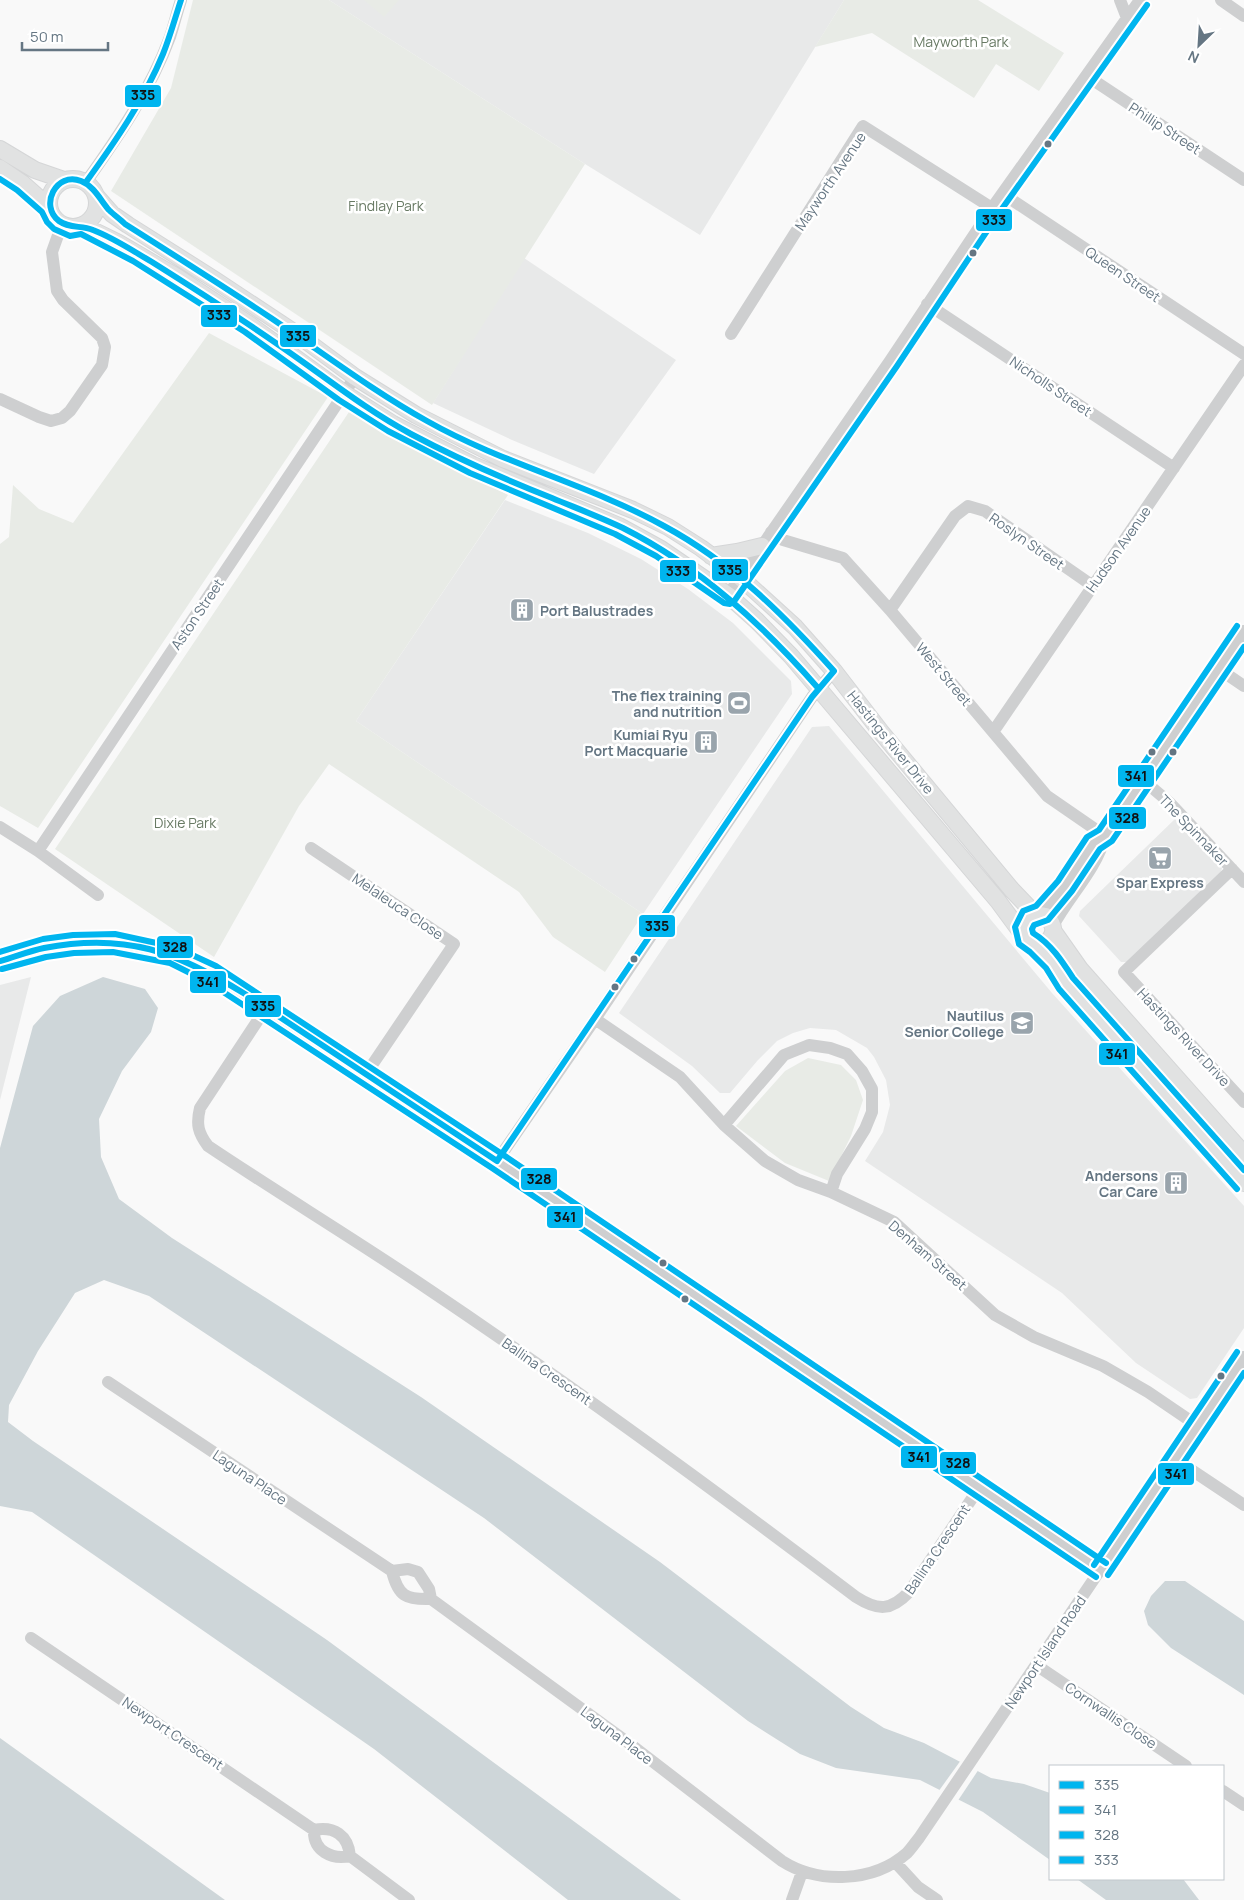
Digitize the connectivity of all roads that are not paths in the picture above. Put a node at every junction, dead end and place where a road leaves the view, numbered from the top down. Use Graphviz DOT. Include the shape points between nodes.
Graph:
graph roads {
  1 [pos="181,0"];
  2 [pos="1120,0"];
  3 [pos="1140,0"];
  4 [pos="1220,0"];
  5 [pos="1244,16"];
  6 [pos="1127,18"];
  7 [pos="1087,76"];
  8 [pos="0,149"];
  9 [pos="0,168"];
  10 [pos="64,180"];
  11 [pos="1244,180"];
  12 [pos="86,182"];
  13 [pos="1003,194"];
  14 [pos="97,198"];
  15 [pos="49,207"];
  16 [pos="992,208"];
  17 [pos="62,224"];
  18 [pos="82,225"];
  19 [pos="927,304"];
  20 [pos="731,334"];
  21 [pos="1244,354"];
  22 [pos="1244,365"];
  23 [pos="355,377"];
  24 [pos="344,393"];
  25 [pos="0,399"];
  26 [pos="1174,468"];
  27 [pos="766,539"];
  28 [pos="712,556"];
  29 [pos="740,577"];
  30 [pos="1093,586"];
  31 [pos="728,595"];
  32 [pos="890,610"];
  33 [pos="1244,631"];
  34 [pos="1219,669"];
  35 [pos="834,671"];
  36 [pos="1244,686"];
  37 [pos="818,688"];
  38 [pos="992,732"];
  39 [pos="1143,780"];
  40 [pos="0,827"];
  41 [pos="1105,836"];
  42 [pos="312,848"];
  43 [pos="38,851"];
  44 [pos="1232,869"];
  45 [pos="1244,882"];
  46 [pos="98,895"];
  47 [pos="1038,914"];
  48 [pos="1054,929"];
  49 [pos="1030,939"];
  50 [pos="0,961"];
  51 [pos="266,1008"];
  52 [pos="595,1019"];
  53 [pos="366,1074"];
  54 [pos="1244,1102"];
  55 [pos="724,1125"];
  56 [pos="1244,1154"];
  57 [pos="497,1161"];
  58 [pos="1244,1183"];
  59 [pos="831,1192"];
  60 [pos="1244,1357"];
  61 [pos="108,1382"];
  62 [pos="1198,1426"];
  63 [pos="1175,1459"];
  64 [pos="979,1488"];
  65 [pos="1244,1505"];
  66 [pos="1101,1570"];
  67 [pos="392,1571"];
  68 [pos="431,1599"];
  69 [pos="31,1638"];
  70 [pos="1036,1665"];
  71 [pos="1185,1765"];
  72 [pos="1224,1792"];
  73 [pos="1244,1805"];
  74 [pos="314,1830"];
  75 [pos="350,1856"];
  76 [pos="895,1862"];
  77 [pos="802,1872"];
  78 [pos="409,1900"];
  79 [pos="792,1900"];
  80 [pos="937,1900"];
  1 -- 12 [label="street" via="170,37 143,95"];
  2 -- 6 [label="street"];
  3 -- 6 [label="street"];
  4 -- 5 [label="street"];
  6 -- 7 [label="street"];
  7 -- 11 [label="street, Phillip Street"];
  7 -- 13 [label="street"];
  8 -- 10 [label="main road" via="35,170"];
  9 -- 15 [label="main road"];
  10 -- 12 [label="main road" via="75,178"];
  10 -- 15 [label="main road" via="52,191"];
  12 -- 14 [label="main road"];
  13 -- 16 [label="street"];
  13 -- 21 [label="street, Queen Street"];
  14 -- 18 [label="main road" via="93,216"];
  14 -- 23 [label="main road, Hastings River Drive" via="128,226 301,337"];
  15 -- 17 [label="main road"];
  16 -- 19 [label="street"];
  16 -- 20 [label="street, Mayworth Avenue" via="863,126"];
  17 -- 18 [label="main road"];
  17 -- 25 [label="street" via="52,252 57,291 102,338 105,347 102,365 62,418 52,421"];
  18 -- 24 [label="main road, Hastings River Drive" via="177,277"];
  19 -- 26 [label="street, Nicholls Street"];
  19 -- 27 [label="street"];
  22 -- 26 [label="street, Hudson Avenue"];
  23 -- 24 [label="street, Aston Street"];
  23 -- 28 [label="main road, Hastings River Drive" via="456,436 504,459 633,510"];
  24 -- 31 [label="main road, Hastings River Drive" via="393,424 473,465 619,526 661,549"];
  24 -- 43 [label="street, Aston Street"];
  26 -- 30 [label="street, Hudson Avenue"];
  27 -- 28 [label="main road" via="740,552"];
  27 -- 29 [label="street"];
  27 -- 32 [label="street, West Street" via="782,540 843,558"];
  28 -- 29 [label="main road, Hastings River Drive"];
  29 -- 31 [label="street"];
  29 -- 35 [label="main road, Hastings River Drive" via="795,627"];
  30 -- 32 [label="street, Roslyn Street" via="985,511 968,506 954,516"];
  30 -- 38 [label="street, Hudson Avenue"];
  31 -- 37 [label="main road, Hastings River Drive" via="757,621"];
  32 -- 38 [label="street, West Street"];
  33 -- 34 [label="street"];
  34 -- 36 [label="street"];
  34 -- 39 [label="street"];
  35 -- 37 [label="street"];
  35 -- 47 [label="main road, Hastings River Drive" via="1006,883"];
  37 -- 49 [label="main road, Hastings River Drive"];
  37 -- 52 [label="street"];
  38 -- 41 [label="street, West Street" via="1047,796"];
  39 -- 41 [label="street"];
  39 -- 44 [label="street, The Spinnaker" via="1170,803"];
  40 -- 43 [label="street"];
  41 -- 47 [label="street" via="1094,843 1065,886"];
  41 -- 48 [label="street" via="1102,850 1064,906"];
  42 -- 53 [label="street, Melaleuca Close" via="454,944"];
  43 -- 46 [label="street"];
  44 -- 45 [label="street, The Spinnaker"];
  44 -- 54 [label="street, Hastings River Drive" via="1124,972"];
  47 -- 48 [label="main road" via="1046,916"];
  47 -- 49 [label="main road" via="1026,921 1023,929"];
  48 -- 49 [label="main road" via="1047,942"];
  48 -- 56 [label="main road" via="1080,969"];
  49 -- 58 [label="main road, Hastings River Drive"];
  50 -- 51 [label="street" via="44,948 73,944 128,945 179,958 223,980"];
  51 -- 53 [label="street"];
  51 -- 64 [label="street, Ballina Crescent" via="200,1108 197,1127 208,1146 512,1346 714,1489 856,1597 880,1607 889,1607 902,1600"];
  52 -- 55 [label="street, Denham Street" via="680,1077"];
  52 -- 57 [label="street"];
  53 -- 57 [label="street"];
  55 -- 59 [label="street, Denham Street" via="766,1161 798,1180"];
  55 -- 59 [label="street" via="784,1055 809,1046 847,1054 862,1070 872,1089 872,1112"];
  57 -- 64 [label="street"];
  59 -- 62 [label="street, Denham Street" via="894,1222 995,1314 1034,1337 1103,1366"];
  60 -- 62 [label="street, Newport Island Road"];
  61 -- 67 [label="street, Laguna Place"];
  62 -- 63 [label="street, Newport Island Road"];
  63 -- 65 [label="street"];
  63 -- 66 [label="street, Newport Island Road"];
  64 -- 66 [label="street"];
  66 -- 70 [label="street, Newport Island Road"];
  67 -- 68 [label="street" via="403,1595 412,1599"];
  67 -- 68 [label="street, Laguna Place" via="408,1569 418,1572 429,1589"];
  68 -- 77 [label="street, Laguna Place" via="630,1744 782,1861"];
  69 -- 74 [label="street, Newport Crescent"];
  70 -- 71 [label="street, Cornwallis Close"];
  70 -- 76 [label="street, Newport Island Road" via="913,1845"];
  72 -- 73 [label="street"];
  74 -- 75 [label="street, Newport Crescent" via="342,1835"];
  74 -- 75 [label="street, Newport Crescent" via="315,1840 322,1850 336,1857"];
  75 -- 78 [label="street, Newport Crescent"];
  76 -- 77 [label="street, Newport Island Road" via="858,1875 819,1876"];
  76 -- 80 [label="street" via="918,1887"];
  77 -- 79 [label="street"];
}
